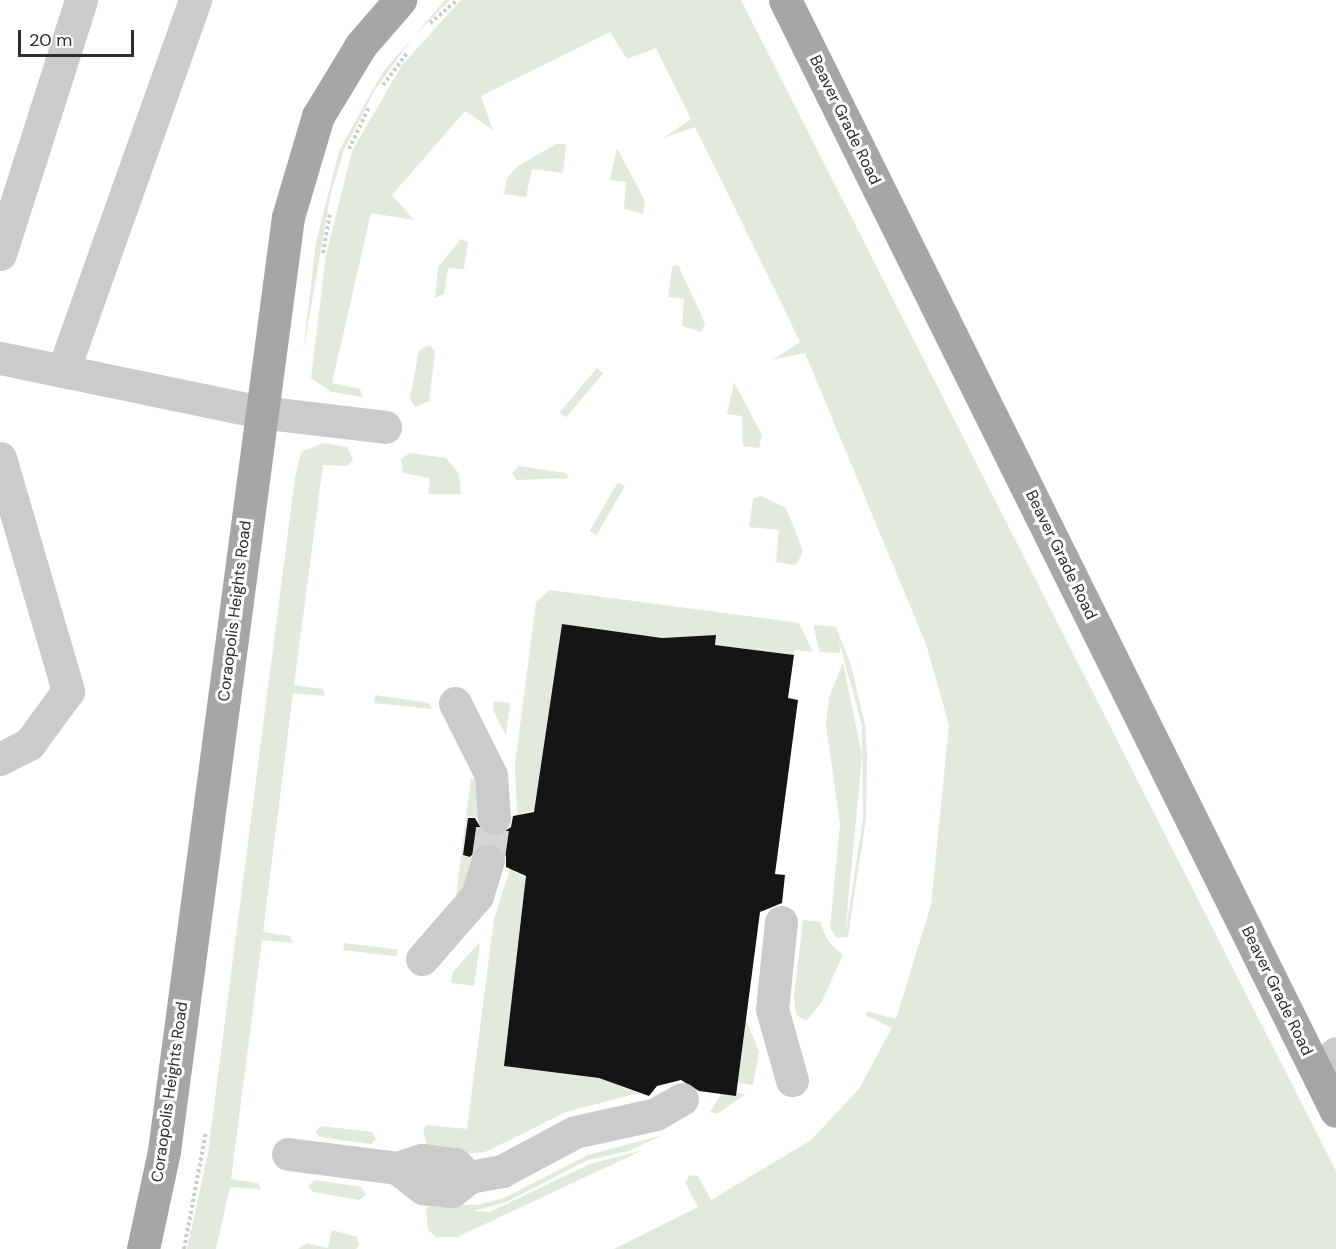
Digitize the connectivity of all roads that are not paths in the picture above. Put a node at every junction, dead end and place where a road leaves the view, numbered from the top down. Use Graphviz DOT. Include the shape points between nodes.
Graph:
graph roads {
  1 [pos="81,0"];
  2 [pos="195,0"];
  3 [pos="400,0"];
  4 [pos="785,0"];
  5 [pos="0,254"];
  6 [pos="0,358"];
  7 [pos="63,371"];
  8 [pos="260,412"];
  9 [pos="385,427"];
  10 [pos="0,458"];
  11 [pos="455,703"];
  12 [pos="0,759"];
  13 [pos="494,818"];
  14 [pos="488,861"];
  15 [pos="781,922"];
  16 [pos="422,959"];
  17 [pos="1326,1061"];
  18 [pos="792,1080"];
  19 [pos="682,1099"];
  20 [pos="1336,1111"];
  21 [pos="288,1154"];
  22 [pos="143,1249"];
  1 -- 5 [label="lane"];
  2 -- 7 [label="lane"];
  3 -- 8 [label="main road, Coraopolis Heights Road" via="336,83 303,157 277,278"];
  4 -- 17 [label="main road, Beaver Grade Road"];
  6 -- 7 [label="lane"];
  7 -- 8 [label="lane"];
  8 -- 9 [label="lane"];
  8 -- 22 [label="main road, Coraopolis Heights Road" via="165,1139"];
  10 -- 12 [label="lane" via="68,691 29,744"];
  11 -- 13 [label="lane" via="491,775"];
  14 -- 16 [label="lane" via="477,896"];
  15 -- 18 [label="lane" via="772,1009"];
  17 -- 20 [label="main road, Beaver Grade Road"];
  19 -- 21 [label="lane" via="656,1114 575,1132 502,1172 469,1177 452,1191 423,1188 397,1168"];
}
